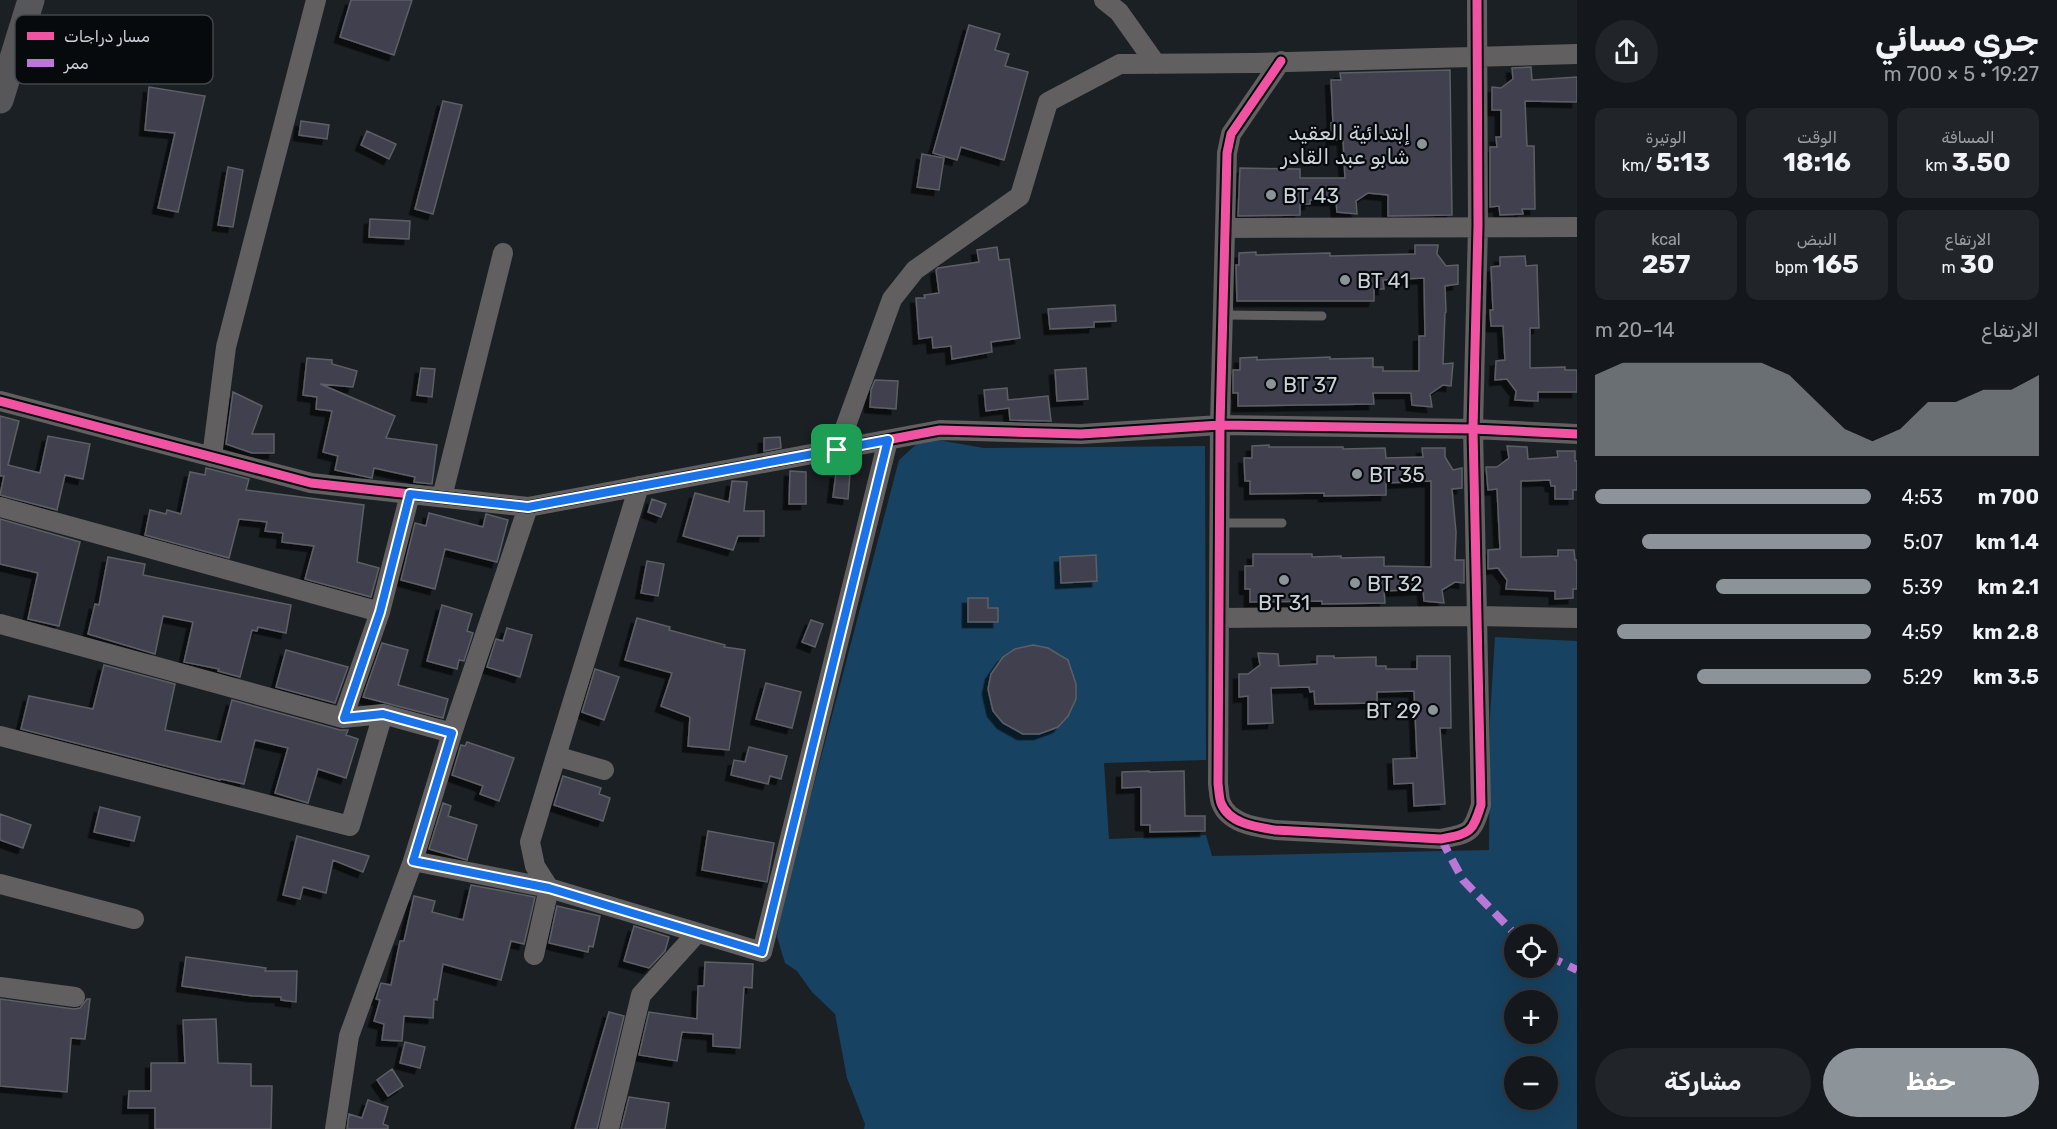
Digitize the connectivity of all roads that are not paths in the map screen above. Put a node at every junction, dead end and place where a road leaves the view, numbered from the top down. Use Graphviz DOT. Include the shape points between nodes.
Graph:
graph roads {
  1 [pos="31,0"];
  2 [pos="316,0"];
  3 [pos="1104,0"];
  4 [pos="1476,0"];
  5 [pos="26,15"];
  6 [pos="15,52"];
  7 [pos="1577,54"];
  8 [pos="1478,56"];
  9 [pos="1281,61"];
  10 [pos="1156,64"];
  11 [pos="0,100"];
  12 [pos="1478,226"];
  13 [pos="1577,227"];
  14 [pos="1225,228"];
  15 [pos="503,253"];
  16 [pos="1223,315"];
  17 [pos="1322,316"];
  18 [pos="0,401"];
  19 [pos="1220,425"];
  20 [pos="1473,429"];
  21 [pos="1577,434"];
  22 [pos="888,440"];
  23 [pos="837,450"];
  24 [pos="212,457"];
  25 [pos="639,486"];
  26 [pos="410,494"];
  27 [pos="442,497"];
  28 [pos="0,507"];
  29 [pos="528,507"];
  30 [pos="1282,523"];
  31 [pos="1219,524"];
  32 [pos="380,612"];
  33 [pos="1477,616"];
  34 [pos="1219,618"];
  35 [pos="1577,618"];
  36 [pos="0,624"];
  37 [pos="383,714"];
  38 [pos="344,718"];
  39 [pos="452,733"];
  40 [pos="0,736"];
  41 [pos="556,756"];
  42 [pos="604,770"];
  43 [pos="413,861"];
  44 [pos="0,884"];
  45 [pos="549,888"];
  46 [pos="134,919"];
  47 [pos="697,933"];
  48 [pos="534,955"];
  49 [pos="0,987"];
  50 [pos="75,997"];
  51 [pos="335,1129"];
  52 [pos="609,1129"];
  1 -- 5 [label="main road"];
  2 -- 24 [label="street" via="226,347"];
  3 -- 10 [label="street" via="1119,12"];
  4 -- 8 [label="street"];
  6 -- 11 [label="main road"];
  7 -- 8 [label="street"];
  8 -- 9 [label="street"];
  8 -- 12 [label="street"];
  9 -- 10 [label="street"];
  9 -- 14 [label="street" via="1231,134"];
  10 -- 23 [label="street" via="1120,64 1048,102 1020,196 915,270 892,299"];
  12 -- 13 [label="street"];
  12 -- 14 [label="street"];
  12 -- 20 [label="street"];
  14 -- 16 [label="street"];
  15 -- 27 [label="street"];
  16 -- 17 [label="lane"];
  16 -- 19 [label="street"];
  18 -- 24 [label="street"];
  19 -- 20 [label="street"];
  19 -- 22 [label="street" via="1081,434 940,430"];
  19 -- 31 [label="street"];
  20 -- 21 [label="street"];
  20 -- 33 [label="street"];
  22 -- 23 [label="street"];
  22 -- 47 [label="street" via="762,952"];
  23 -- 25 [label="street"];
  24 -- 26 [label="street" via="311,483"];
  25 -- 29 [label="street"];
  25 -- 41 [label="street"];
  26 -- 27 [label="street"];
  26 -- 32 [label="street"];
  27 -- 29 [label="street"];
  28 -- 32 [label="street"];
  29 -- 39 [label="street"];
  30 -- 31 [label="lane"];
  31 -- 34 [label="street"];
  32 -- 38 [label="street"];
  33 -- 34 [label="street"];
  33 -- 34 [label="street" via="1481,805 1474,827 1462,835 1441,839 1275,830 1252,827 1233,818 1221,805 1218,784"];
  33 -- 35 [label="street"];
  36 -- 38 [label="street"];
  37 -- 38 [label="street"];
  37 -- 39 [label="street"];
  37 -- 40 [label="street" via="350,826"];
  39 -- 43 [label="street"];
  41 -- 42 [label="street"];
  41 -- 45 [label="street" via="530,842 535,866"];
  43 -- 45 [label="street"];
  43 -- 51 [label="street" via="349,1036"];
  44 -- 46 [label="street"];
  45 -- 47 [label="street"];
  45 -- 48 [label="street"];
  47 -- 52 [label="street" via="641,995"];
  49 -- 50 [label="street"];
}
